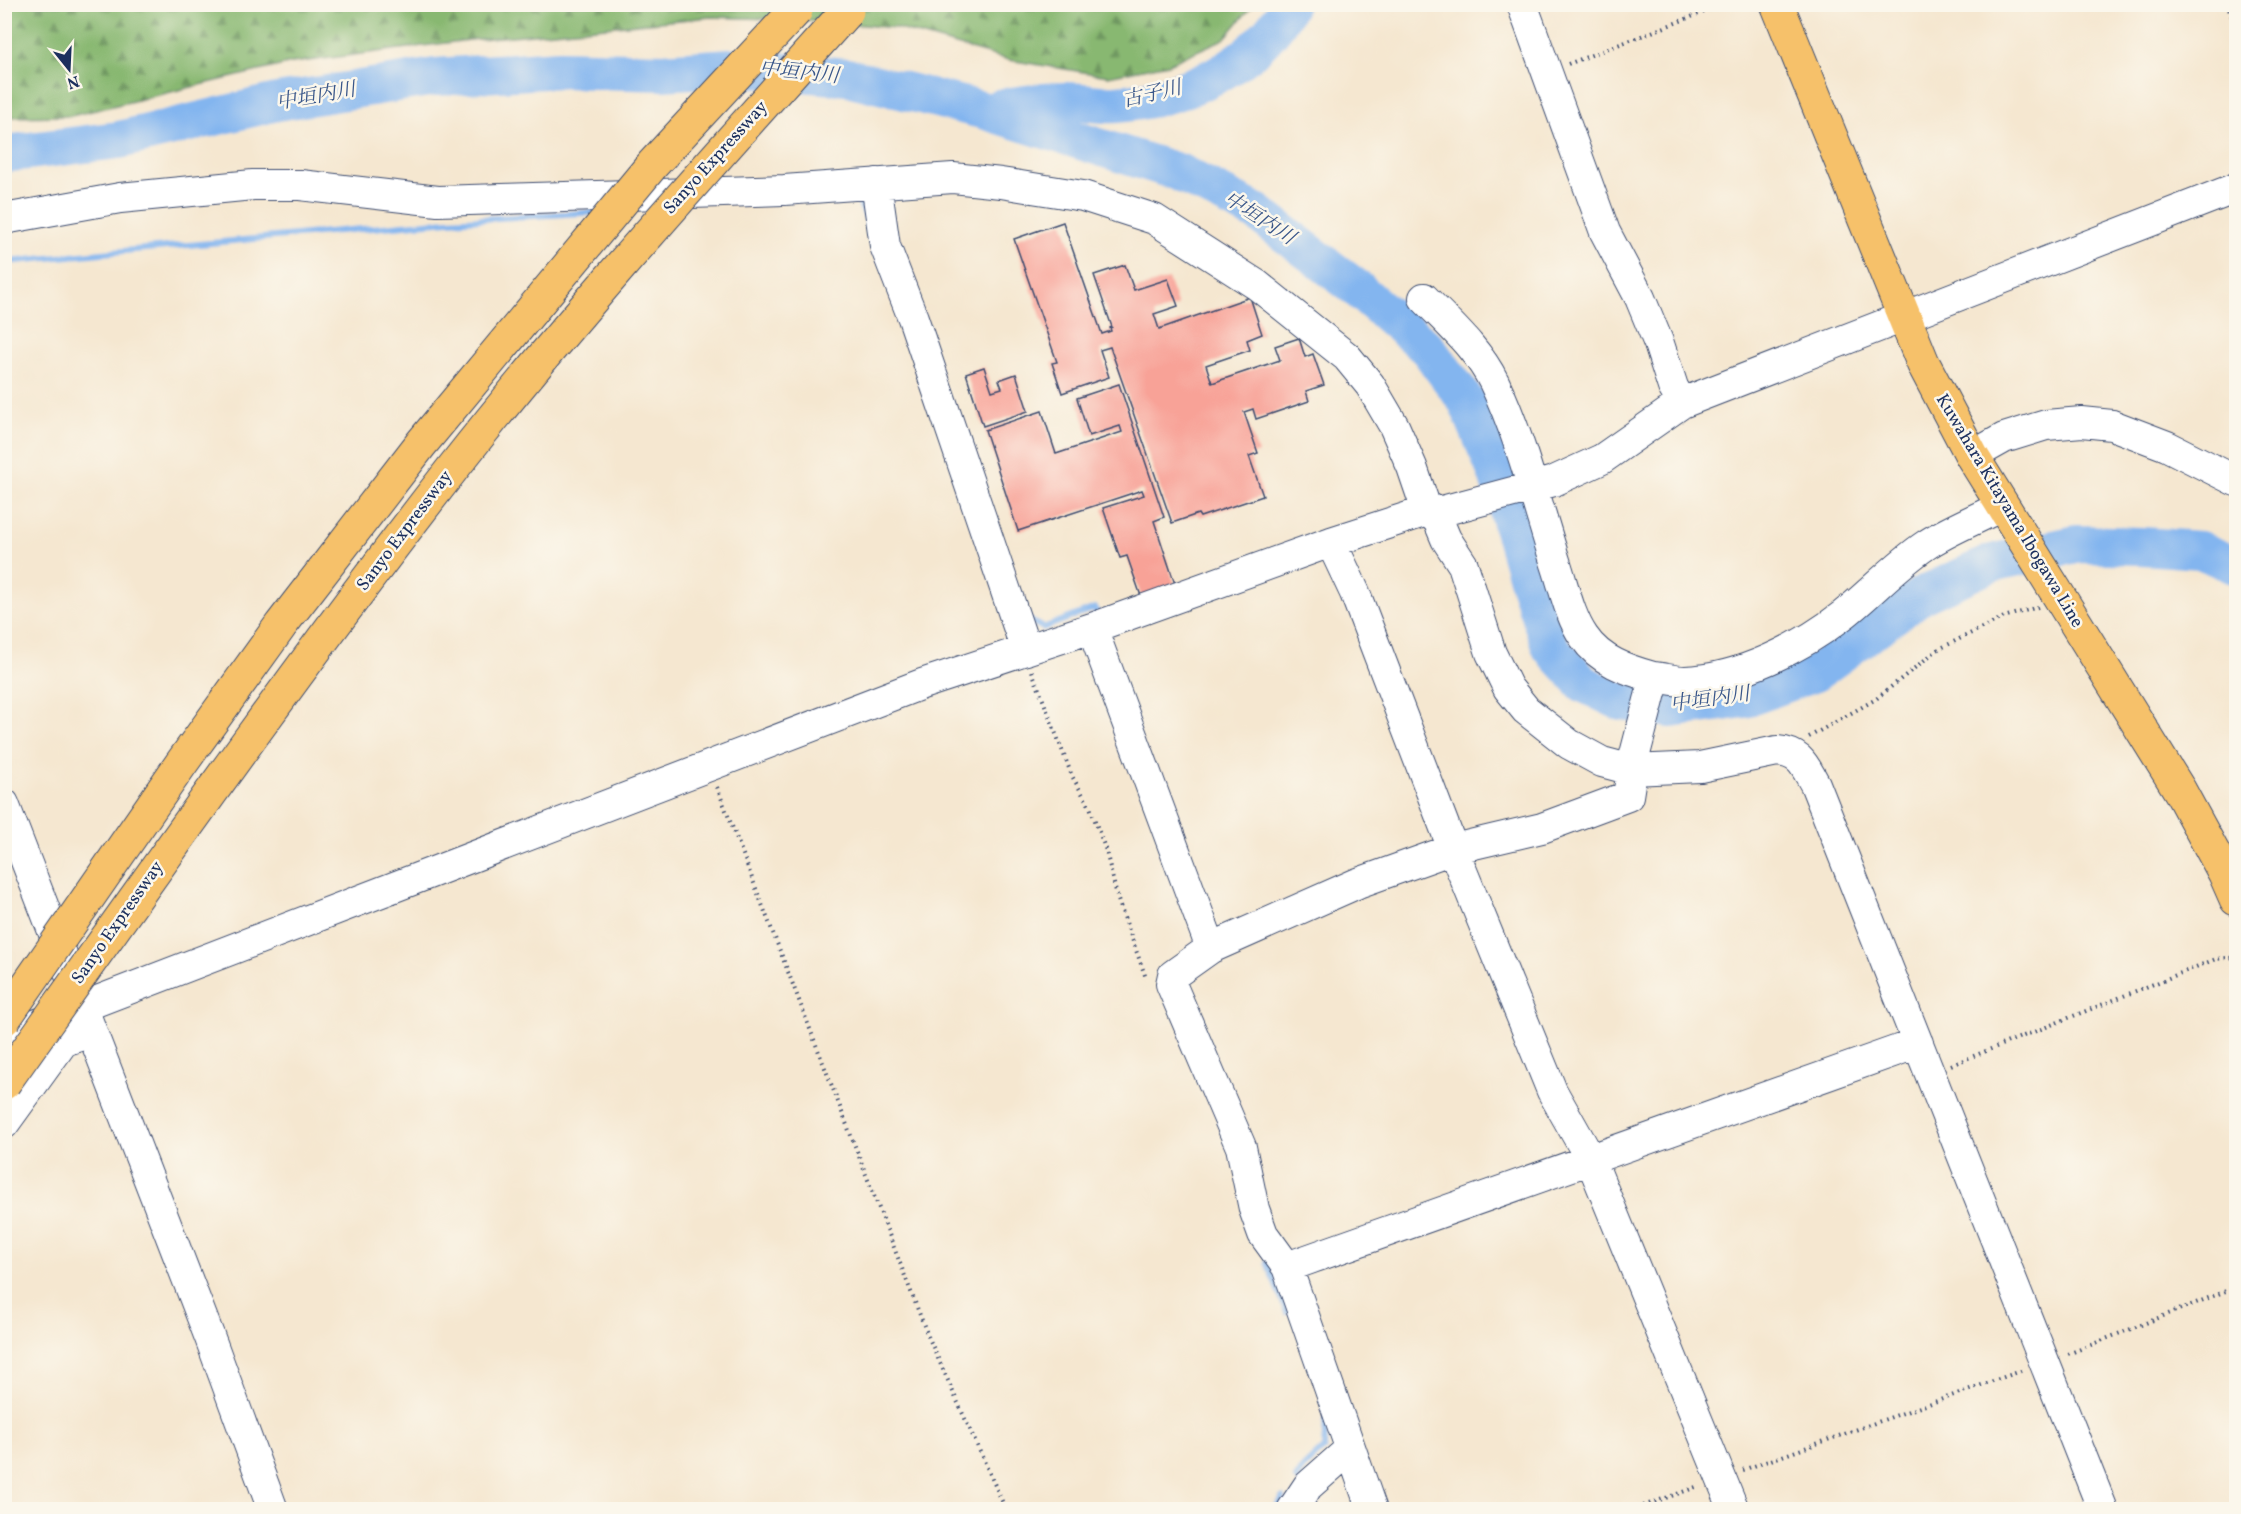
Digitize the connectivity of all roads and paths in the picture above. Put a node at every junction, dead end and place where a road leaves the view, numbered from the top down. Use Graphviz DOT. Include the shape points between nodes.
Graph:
graph roads {
  1 [pos="1522,4"];
  2 [pos="1725,4"];
  3 [pos="1777,4"];
  4 [pos="2227,4"];
  5 [pos="796,10"];
  6 [pos="846,11"];
  7 [pos="2236,28"];
  8 [pos="1548,72"];
  9 [pos="876,183"];
  10 [pos="2236,188"];
  11 [pos="4,219"];
  12 [pos="1424,298"];
  13 [pos="1902,317"];
  14 [pos="1682,402"];
  15 [pos="1972,456"];
  16 [pos="2236,481"];
  17 [pos="1529,489"];
  18 [pos="2006,511"];
  19 [pos="1434,512"];
  20 [pos="1331,542"];
  21 [pos="2059,596"];
  22 [pos="1092,628"];
  23 [pos="1026,650"];
  24 [pos="1653,681"];
  25 [pos="1790,752"];
  26 [pos="1633,764"];
  27 [pos="709,767"];
  28 [pos="4,804"];
  29 [pos="1453,849"];
  30 [pos="2236,899"];
  31 [pos="1211,948"];
  32 [pos="2236,957"];
  33 [pos="1173,975"];
  34 [pos="87,1019"];
  35 [pos="9,1029"];
  36 [pos="1918,1043"];
  37 [pos="49,1062"];
  38 [pos="1930,1073"];
  39 [pos="4,1083"];
  40 [pos="4,1124"];
  41 [pos="1591,1160"];
  42 [pos="1287,1268"];
  43 [pos="2236,1287"];
  44 [pos="2045,1362"];
  45 [pos="1350,1449"];
  46 [pos="1723,1477"];
  47 [pos="273,1509"];
  48 [pos="1006,1509"];
  49 [pos="1292,1509"];
  50 [pos="1372,1509"];
  51 [pos="1632,1509"];
  52 [pos="1734,1509"];
  53 [pos="2103,1509"];
  1 -- 8 [label="street"];
  2 -- 8 [label="path"];
  3 -- 13 [label="main road, Kuwahara Kitayama Ibogawa Line"];
  4 -- 7 [label="path"];
  5 -- 35 [label="main road, bridge" via="653,164 421,444 281,625 181,764"];
  6 -- 39 [label="main road, Sanyo Expressway, bridge" via="575,318 454,467 214,786"];
  8 -- 14 [label="street" via="1605,232 1640,298"];
  9 -- 11 [label="street" via="784,190 438,201 300,185 253,185 120,198"];
  9 -- 19 [label="street" via="953,178 1001,183 1083,196 1154,219 1257,285 1347,357 1370,385 1394,426"];
  9 -- 23 [label="street" via="885,246"];
  10 -- 13 [label="street"];
  12 -- 17 [label="street" via="1482,360 1508,414"];
  13 -- 14 [label="street"];
  13 -- 15 [label="main road, Kuwahara Kitayama Ibogawa Line"];
  14 -- 17 [label="street" via="1602,459"];
  15 -- 16 [label="street" via="2004,438 2046,425 2082,422 2112,425 2167,446"];
  15 -- 18 [label="main road, Kuwahara Kitayama Ibogawa Line"];
  17 -- 19 [label="street"];
  17 -- 24 [label="street" via="1584,637 1601,656"];
  18 -- 21 [label="main road, Kuwahara Kitayama Ibogawa Line"];
  18 -- 24 [label="street" via="1954,528 1926,545 1844,614 1804,643 1776,657 1715,677"];
  19 -- 20 [label="street"];
  19 -- 26 [label="street" via="1463,565 1491,653 1508,688 1526,710 1569,744 1602,762"];
  20 -- 22 [label="street"];
  20 -- 29 [label="street" via="1355,593"];
  21 -- 25 [label="path" via="2004,617 1937,650 1876,699 1798,743"];
  21 -- 30 [label="main road, Kuwahara Kitayama Ibogawa Line" via="2180,791"];
  22 -- 23 [label="street"];
  22 -- 31 [label="street"];
  23 -- 27 [label="street" via="922,684"];
  23 -- 33 [label="path" via="1072,776 1090,807 1146,979"];
  24 -- 26 [label="street"];
  25 -- 26 [label="street" via="1700,766"];
  25 -- 36 [label="street" via="1802,761 1815,784"];
  26 -- 29 [label="street" via="1628,796 1542,828"];
  27 -- 34 [label="street"];
  27 -- 48 [label="path" via="928,1336"];
  28 -- 34 [label="street"];
  29 -- 31 [label="street" via="1358,883"];
  29 -- 41 [label="street" via="1552,1091"];
  31 -- 33 [label="street"];
  32 -- 38 [label="path" via="2216,959"];
  33 -- 42 [label="street" via="1171,984 1241,1147 1263,1234"];
  34 -- 35 [label="street"];
  34 -- 37 [label="street"];
  34 -- 47 [label="street"];
  35 -- 37 [label="street"];
  36 -- 38 [label="street"];
  36 -- 41 [label="street"];
  37 -- 40 [label="street"];
  38 -- 44 [label="street"];
  41 -- 42 [label="street"];
  41 -- 46 [label="street"];
  42 -- 45 [label="street"];
  43 -- 44 [label="path"];
  44 -- 46 [label="path"];
  44 -- 53 [label="street"];
  45 -- 49 [label="street" via="1308,1486"];
  45 -- 50 [label="street"];
  46 -- 51 [label="path"];
  46 -- 52 [label="street"];
}
